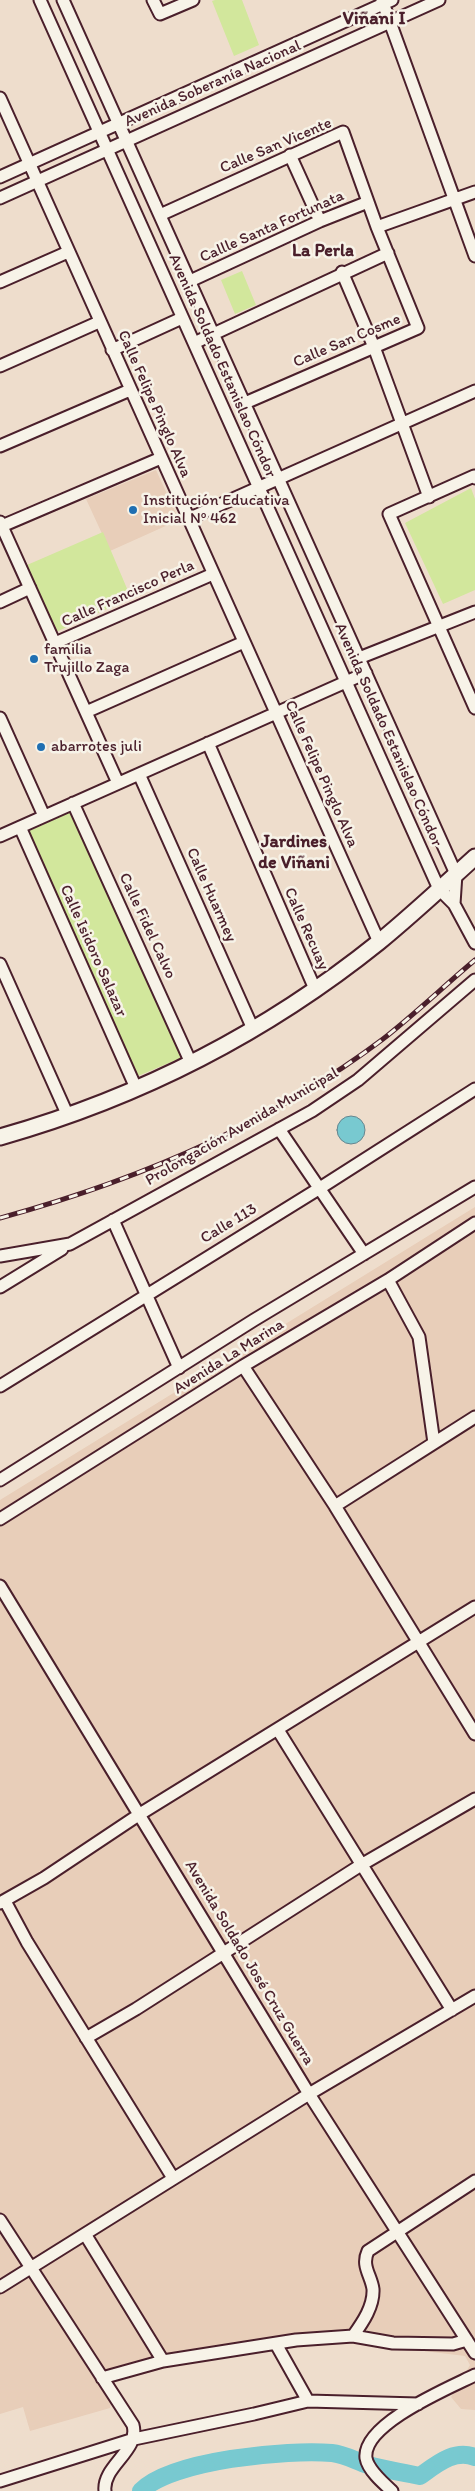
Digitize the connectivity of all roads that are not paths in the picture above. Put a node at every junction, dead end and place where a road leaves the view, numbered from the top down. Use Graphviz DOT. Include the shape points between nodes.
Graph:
graph roads {
  1 [pos="40,0"];
  2 [pos="63,0"];
  3 [pos="154,0"];
  4 [pos="193,0"];
  5 [pos="439,0"];
  6 [pos="386,1"];
  7 [pos="390,22"];
  8 [pos="252,63"];
  9 [pos="258,82"];
  10 [pos="0,98"];
  11 [pos="119,123"];
  12 [pos="99,132"];
  13 [pos="126,141"];
  14 [pos="107,150"];
  15 [pos="290,155"];
  16 [pos="28,164"];
  17 [pos="0,177"];
  18 [pos="36,182"];
  19 [pos="475,192"];
  20 [pos="0,198"];
  21 [pos="454,199"];
  22 [pos="368,202"];
  23 [pos="160,215"];
  24 [pos="320,221"];
  25 [pos="377,227"];
  26 [pos="68,252"];
  27 [pos="388,253"];
  28 [pos="475,256"];
  29 [pos="342,272"];
  30 [pos="190,281"];
  31 [pos="0,282"];
  32 [pos="182,318"];
  33 [pos="100,322"];
  34 [pos="214,335"];
  35 [pos="194,342"];
  36 [pos="374,347"];
  37 [pos="112,350"];
  38 [pos="0,366"];
  39 [pos="130,390"];
  40 [pos="475,391"];
  41 [pos="245,403"];
  42 [pos="401,424"];
  43 [pos="0,446"];
  44 [pos="161,458"];
  45 [pos="475,477"];
  46 [pos="278,478"];
  47 [pos="258,487"];
  48 [pos="428,497"];
  49 [pos="188,519"];
  50 [pos="1,524"];
  51 [pos="213,574"];
  52 [pos="30,588"];
  53 [pos="0,602"];
  54 [pos="475,612"];
  55 [pos="439,626"];
  56 [pos="244,642"];
  57 [pos="55,643"];
  58 [pos="359,658"];
  59 [pos="366,673"];
  60 [pos="346,681"];
  61 [pos="475,708"];
  62 [pos="86,712"];
  63 [pos="276,713"];
  64 [pos="0,718"];
  65 [pos="208,743"];
  66 [pos="139,774"];
  67 [pos="118,783"];
  68 [pos="73,803"];
  69 [pos="44,816"];
  70 [pos="20,827"];
  71 [pos="0,836"];
  72 [pos="475,857"];
  73 [pos="456,874"];
  74 [pos="439,889"];
  75 [pos="454,904"];
  76 [pos="379,942"];
  77 [pos="475,943"];
  78 [pos="0,964"];
  79 [pos="475,980"];
  80 [pos="315,989"];
  81 [pos="253,1029"];
  82 [pos="191,1063"];
  83 [pos="136,1088"];
  84 [pos="475,1089"];
  85 [pos="68,1116"];
  86 [pos="279,1129"];
  87 [pos="0,1137"];
  88 [pos="475,1186"];
  89 [pos="320,1188"];
  90 [pos="113,1220"];
  91 [pos="475,1223"];
  92 [pos="70,1244"];
  93 [pos="364,1254"];
  94 [pos="0,1256"];
  95 [pos="388,1280"];
  96 [pos="0,1288"];
  97 [pos="146,1294"];
  98 [pos="243,1366"];
  99 [pos="179,1368"];
  100 [pos="0,1386"];
  101 [pos="475,1417"];
  102 [pos="434,1443"];
  103 [pos="0,1480"];
  104 [pos="335,1506"];
  105 [pos="0,1519"];
  106 [pos="0,1586"];
  107 [pos="475,1607"];
  108 [pos="420,1642"];
  109 [pos="278,1730"];
  110 [pos="475,1734"];
  111 [pos="475,1799"];
  112 [pos="140,1814"];
  113 [pos="360,1865"];
  114 [pos="2,1902"];
  115 [pos="223,1954"];
  116 [pos="475,1996"];
  117 [pos="452,2010"];
  118 [pos="86,2038"];
  119 [pos="309,2094"];
  120 [pos="172,2178"];
  121 [pos="475,2181"];
  122 [pos="0,2220"];
  123 [pos="397,2230"];
  124 [pos="85,2234"];
  125 [pos="32,2269"];
  126 [pos="0,2287"];
  127 [pos="353,2336"];
  128 [pos="467,2340"];
  129 [pos="276,2344"];
  130 [pos="475,2353"];
  131 [pos="163,2361"];
  132 [pos="475,2375"];
  133 [pos="102,2378"];
  134 [pos="308,2400"];
  135 [pos="418,2404"];
  136 [pos="134,2439"];
  137 [pos="0,2481"];
  138 [pos="105,2491"];
  139 [pos="392,2491"];
  1 -- 12 [label="street, Avenida Soldado Estanislao Cóndor"];
  2 -- 11 [label="street, Avenida Soldado Estanislao Cóndor"];
  3 -- 4 [label="street" via="160,14"];
  5 -- 7 [label="street, Avenida Soberanía Nacional"];
  6 -- 7 [label="street"];
  6 -- 8 [label="street, Avenida Soberanía Nacional"];
  7 -- 9 [label="street, Avenida Soberanía Nacional"];
  7 -- 21 [label="street"];
  8 -- 9 [label="street"];
  8 -- 11 [label="street, Avenida Soberanía Nacional"];
  9 -- 13 [label="street, Avenida Soberanía Nacional"];
  10 -- 16 [label="street, Calle Felipe Pinglo Alva"];
  11 -- 12 [label="street, Avenida Soberanía Nacional"];
  11 -- 13 [label="street, Avenida Soldado Estanislao Cóndor"];
  12 -- 14 [label="street, Avenida Soldado Estanislao Cóndor"];
  12 -- 16 [label="street, Avenida Soberanía Nacional"];
  13 -- 14 [label="street, Avenida Soberanía Nacional"];
  13 -- 23 [label="street, Avenida Soldado Estanislao Cóndor"];
  14 -- 18 [label="street, Avenida Soberanía Nacional"];
  14 -- 32 [label="street, Avenida Soldado Estanislao Cóndor"];
  15 -- 22 [label="street, Calle San Vicente" via="343,132"];
  15 -- 23 [label="street, Calle San Vicente"];
  15 -- 24 [label="street"];
  16 -- 17 [label="street, Avenida Soberanía Nacional"];
  16 -- 18 [label="street, Calle Felipe Pinglo Alva"];
  18 -- 20 [label="street, Avenida Soberanía Nacional"];
  18 -- 26 [label="street, Calle Felipe Pinglo Alva"];
  19 -- 21 [label="street"];
  21 -- 25 [label="street"];
  21 -- 28 [label="street"];
  22 -- 24 [label="street, Callle Santa Fortunata"];
  22 -- 25 [label="street, Calle San Vicente"];
  23 -- 30 [label="street, Avenida Soldado Estanislao Cóndor"];
  24 -- 30 [label="street, Callle Santa Fortunata"];
  25 -- 27 [label="street, Calle San Cosme"];
  26 -- 31 [label="street"];
  26 -- 33 [label="street, Calle Felipe Pinglo Alva"];
  27 -- 29 [label="street"];
  27 -- 36 [label="street, Calle San Cosme" via="418,328"];
  29 -- 34 [label="street"];
  29 -- 36 [label="street"];
  30 -- 34 [label="street, Avenida Soldado Estanislao Cóndor"];
  32 -- 35 [label="street, Avenida Soldado Estanislao Cóndor"];
  32 -- 37 [label="street"];
  33 -- 37 [label="street, Calle Felipe Pinglo Alva"];
  33 -- 38 [label="street"];
  34 -- 35 [label="street"];
  34 -- 41 [label="street, Avenida Soldado Estanislao Cóndor"];
  35 -- 47 [label="street, Avenida Soldado Estanislao Cóndor"];
  36 -- 41 [label="street, Calle San Cosme"];
  36 -- 42 [label="street"];
  37 -- 39 [label="street, Calle Felipe Pinglo Alva"];
  39 -- 43 [label="street"];
  39 -- 44 [label="street, Calle Felipe Pinglo Alva"];
  40 -- 42 [label="street"];
  41 -- 46 [label="street, Avenida Soldado Estanislao Cóndor"];
  42 -- 46 [label="street"];
  42 -- 48 [label="street"];
  44 -- 49 [label="street, Calle Felipe Pinglo Alva"];
  44 -- 50 [label="street"];
  45 -- 48 [label="street"];
  46 -- 47 [label="street"];
  46 -- 58 [label="street, Avenida Soldado Estanislao Cóndor"];
  47 -- 49 [label="street"];
  47 -- 60 [label="street, Avenida Soldado Estanislao Cóndor"];
  48 -- 55 [label="street" via="389,514"];
  49 -- 51 [label="street, Calle Felipe Pinglo Alva"];
  50 -- 52 [label="street"];
  51 -- 56 [label="street, Calle Felipe Pinglo Alva"];
  51 -- 57 [label="street, Calle Francisco Perla"];
  52 -- 53 [label="street"];
  52 -- 57 [label="street"];
  54 -- 55 [label="street"];
  55 -- 58 [label="street"];
  55 -- 61 [label="street"];
  56 -- 62 [label="street"];
  56 -- 63 [label="street, Calle Felipe Pinglo Alva"];
  57 -- 62 [label="street"];
  58 -- 59 [label="street, Avenida Soldado Estanislao Cóndor"];
  59 -- 60 [label="street"];
  59 -- 73 [label="street, Avenida Soldado Estanislao Cóndor"];
  60 -- 63 [label="street"];
  60 -- 74 [label="street, Avenida Soldado Estanislao Cóndor"];
  62 -- 67 [label="street"];
  63 -- 65 [label="street"];
  63 -- 76 [label="street, Calle Felipe Pinglo Alva"];
  64 -- 69 [label="street"];
  65 -- 66 [label="street"];
  65 -- 80 [label="street, Calle Recuay"];
  66 -- 67 [label="street"];
  66 -- 81 [label="street, Calle Huarmey"];
  67 -- 68 [label="street"];
  68 -- 69 [label="street"];
  68 -- 82 [label="street, Calle Fidel Calvo"];
  69 -- 70 [label="street"];
  70 -- 71 [label="street"];
  70 -- 83 [label="street, Calle Isidoro Salazar"];
  72 -- 73 [label="main road"];
  73 -- 74 [label="main road"];
  73 -- 75 [label="street, Avenida Soldado Estanislao Cóndor"];
  74 -- 75 [label="street, Avenida Soldado Estanislao Cóndor"];
  74 -- 76 [label="main road"];
  75 -- 77 [label="street, Avenida Soldado Estanislao Cóndor"];
  76 -- 80 [label="main road"];
  78 -- 85 [label="street"];
  79 -- 86 [label="street, Prolongación Avenida Municipal" via="358,1080"];
  80 -- 81 [label="main road"];
  81 -- 82 [label="main road"];
  82 -- 83 [label="main road"];
  83 -- 85 [label="main road"];
  84 -- 89 [label="street, Calle 113"];
  85 -- 87 [label="main road"];
  86 -- 89 [label="street"];
  86 -- 90 [label="street, Prolongación Avenida Municipal"];
  88 -- 93 [label="street, Avenida La Marina"];
  89 -- 93 [label="street"];
  89 -- 97 [label="street, Calle 113"];
  90 -- 92 [label="street, Prolongación Avenida Municipal"];
  90 -- 97 [label="street"];
  91 -- 95 [label="street, Avenida La Marina"];
  92 -- 94 [label="street, Prolongación Avenida Municipal"];
  92 -- 96 [label="street"];
  93 -- 99 [label="street, Avenida La Marina"];
  95 -- 98 [label="street, Avenida La Marina"];
  95 -- 102 [label="street" via="419,1337"];
  97 -- 99 [label="street"];
  97 -- 100 [label="street, Calle 113"];
  98 -- 104 [label="street"];
  98 -- 105 [label="street, Avenida La Marina"];
  99 -- 103 [label="street, Avenida La Marina"];
  101 -- 102 [label="street"];
  102 -- 104 [label="street"];
  104 -- 108 [label="street"];
  106 -- 112 [label="street, Avenida Soldado José Cruz Guerra"];
  107 -- 108 [label="street"];
  108 -- 109 [label="street"];
  108 -- 110 [label="street"];
  109 -- 112 [label="street"];
  109 -- 113 [label="street"];
  111 -- 113 [label="street"];
  112 -- 114 [label="street"];
  112 -- 115 [label="street, Avenida Soldado José Cruz Guerra"];
  113 -- 115 [label="street"];
  113 -- 117 [label="street"];
  114 -- 118 [label="street"];
  115 -- 118 [label="street"];
  115 -- 119 [label="street, Avenida Soldado José Cruz Guerra"];
  116 -- 117 [label="street"];
  117 -- 119 [label="street"];
  118 -- 120 [label="street"];
  119 -- 120 [label="street"];
  119 -- 123 [label="street, Avenida Soldado José Cruz Guerra"];
  120 -- 124 [label="street"];
  121 -- 123 [label="street"];
  122 -- 125 [label="street"];
  123 -- 127 [label="street" via="368,2251 365,2257 373,2288 372,2302"];
  123 -- 128 [label="street, Avenida Soldado José Cruz Guerra"];
  124 -- 125 [label="street"];
  124 -- 131 [label="street"];
  125 -- 126 [label="street"];
  125 -- 133 [label="street"];
  127 -- 128 [label="street" via="393,2343 453,2344"];
  127 -- 129 [label="street"];
  128 -- 130 [label="street, Avenida Soldado José Cruz Guerra"];
  129 -- 131 [label="street"];
  129 -- 134 [label="street"];
  131 -- 133 [label="street"];
  132 -- 135 [label="street"];
  133 -- 136 [label="street" via="134,2425"];
  134 -- 135 [label="street"];
  134 -- 136 [label="street"];
  135 -- 139 [label="street" via="379,2428 368,2444 368,2465"];
  136 -- 137 [label="street"];
  136 -- 138 [label="street" via="107,2479"];
}
